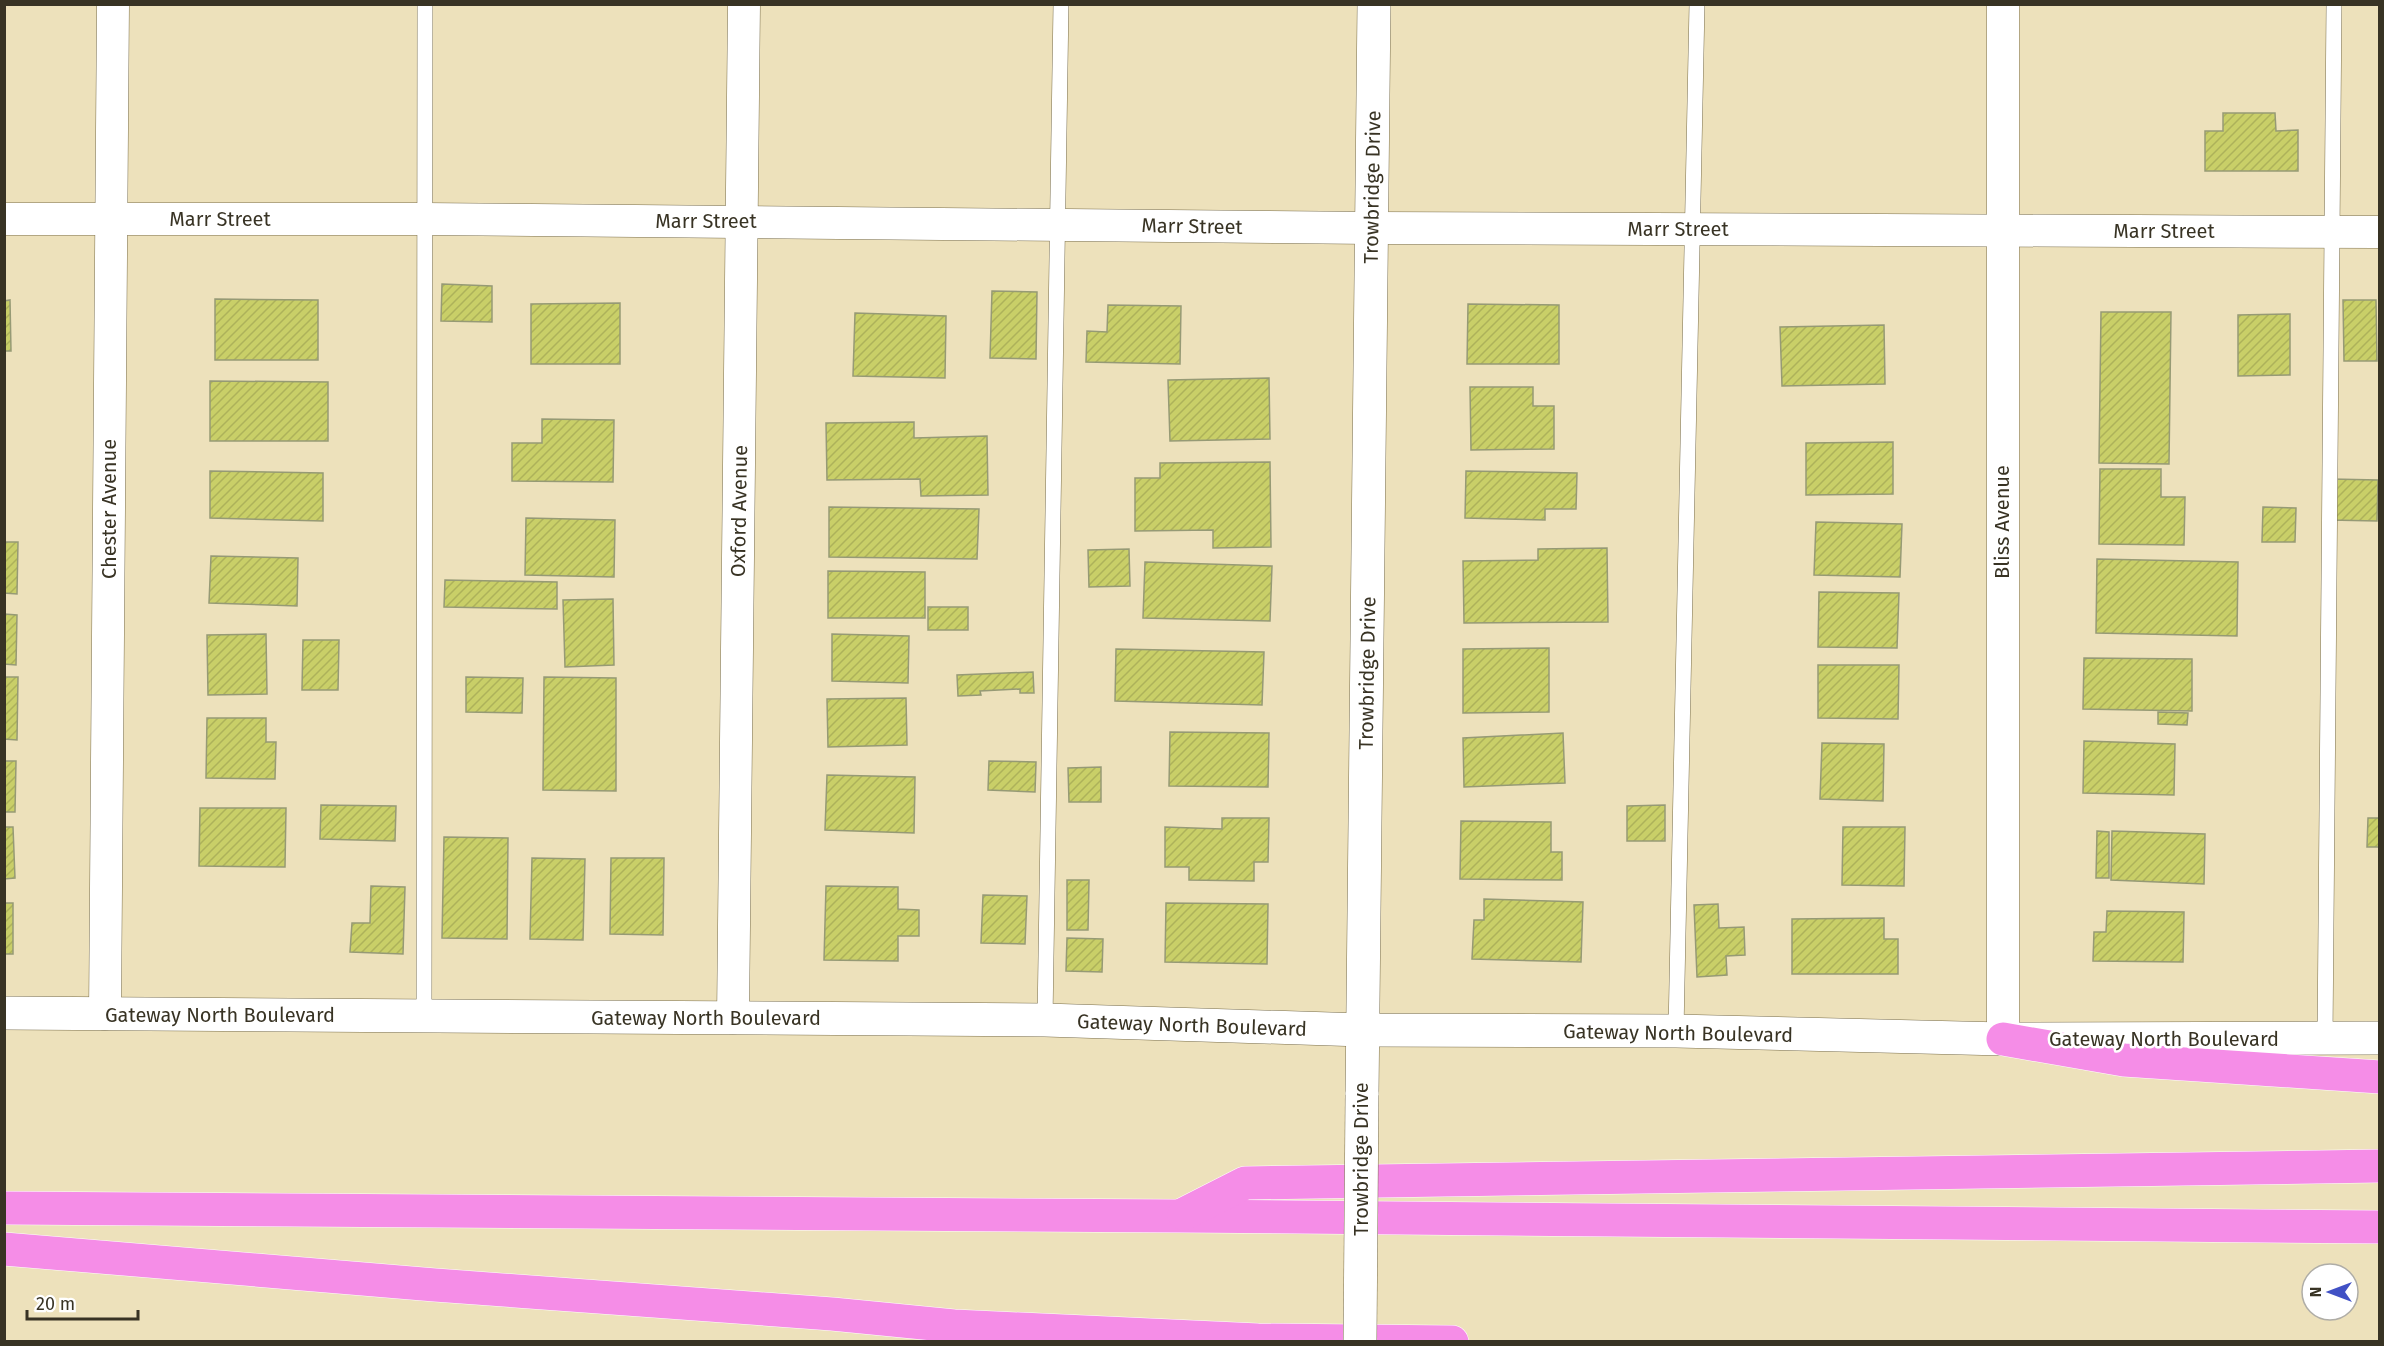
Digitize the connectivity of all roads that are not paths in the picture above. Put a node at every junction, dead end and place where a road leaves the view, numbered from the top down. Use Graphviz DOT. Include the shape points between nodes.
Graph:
graph roads {
  1 [pos="113,4"];
  2 [pos="425,4"];
  3 [pos="744,4"];
  4 [pos="1061,4"];
  5 [pos="1374,4"];
  6 [pos="1697,4"];
  7 [pos="2003,4"];
  8 [pos="2334,4"];
  9 [pos="4,219"];
  10 [pos="111,219"];
  11 [pos="424,219"];
  12 [pos="742,222"];
  13 [pos="1057,224"];
  14 [pos="1372,228"];
  15 [pos="1694,229"];
  16 [pos="2002,230"];
  17 [pos="2332,232"];
  18 [pos="2379,232"];
  19 [pos="4,1013"];
  20 [pos="105,1014"];
  21 [pos="424,1016"];
  22 [pos="733,1018"];
  23 [pos="1045,1020"];
  24 [pos="1362,1030"];
  25 [pos="1676,1031"];
  26 [pos="2379,1038"];
  27 [pos="2003,1039"];
  28 [pos="2325,1039"];
  29 [pos="2379,1077"];
  30 [pos="2379,1166"];
  31 [pos="4,1208"];
  32 [pos="1179,1216"];
  33 [pos="2379,1227"];
  34 [pos="4,1249"];
  35 [pos="1360,1341"];
  36 [pos="1452,1341"];
  1 -- 10 [label="street, Chester Avenue"];
  2 -- 11 [label="lane"];
  3 -- 12 [label="street, Oxford Avenue"];
  4 -- 13 [label="lane"];
  5 -- 14 [label="main road, Trowbridge Drive"];
  6 -- 15 [label="lane"];
  7 -- 16 [label="street, Bliss Avenue"];
  8 -- 17 [label="lane"];
  9 -- 10 [label="street, Marr Street"];
  10 -- 11 [label="street, Marr Street"];
  10 -- 20 [label="street, Chester Avenue"];
  11 -- 12 [label="street, Marr Street"];
  11 -- 21 [label="lane"];
  12 -- 13 [label="street, Marr Street"];
  12 -- 22 [label="street, Oxford Avenue"];
  13 -- 14 [label="street, Marr Street"];
  13 -- 23 [label="lane"];
  14 -- 15 [label="street, Marr Street"];
  14 -- 24 [label="main road, Trowbridge Drive"];
  15 -- 16 [label="street, Marr Street"];
  15 -- 25 [label="lane"];
  16 -- 17 [label="street, Marr Street"];
  16 -- 27 [label="street, Bliss Avenue"];
  17 -- 18 [label="street, Marr Street"];
  17 -- 28 [label="lane"];
  19 -- 20 [label="main road, Gateway North Boulevard"];
  20 -- 21 [label="main road, Gateway North Boulevard"];
  21 -- 22 [label="main road, Gateway North Boulevard"];
  22 -- 23 [label="main road, Gateway North Boulevard"];
  23 -- 24 [label="main road, Gateway North Boulevard"];
  24 -- 25 [label="main road, Gateway North Boulevard"];
  24 -- 35 [label="main road, Trowbridge Drive, bridge"];
  25 -- 27 [label="main road, Gateway North Boulevard"];
  26 -- 28 [label="main road, Gateway North Boulevard"];
  27 -- 28 [label="main road, Gateway North Boulevard"];
  27 -- 29 [label="highway" via="2124,1060"];
  30 -- 32 [label="highway" via="1245,1183"];
  31 -- 32 [label="highway"];
  32 -- 33 [label="highway"];
  34 -- 36 [label="highway" via="954,1326 1246,1339"];
}
